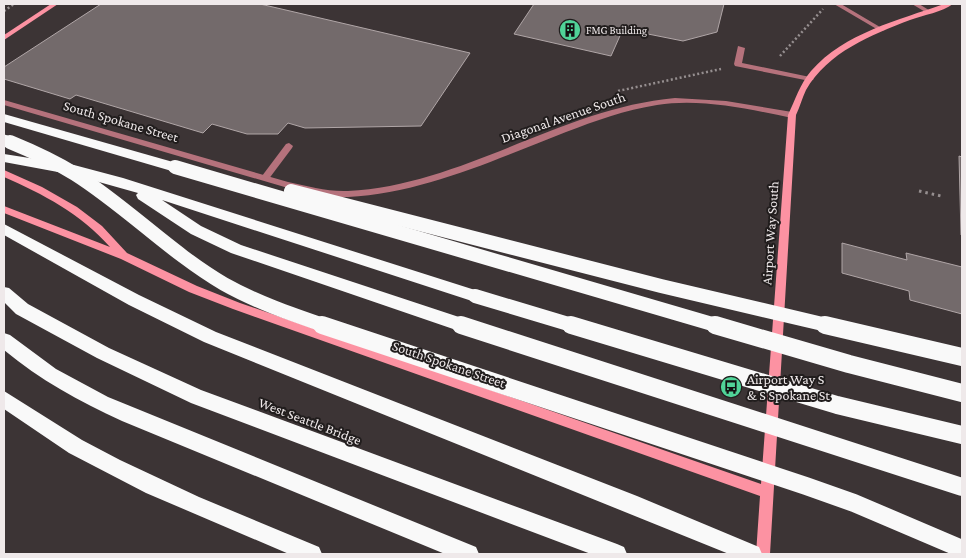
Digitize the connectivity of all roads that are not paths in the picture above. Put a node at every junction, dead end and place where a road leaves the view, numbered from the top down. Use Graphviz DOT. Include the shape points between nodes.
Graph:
graph roads {
  1 [pos="55,4"];
  2 [pos="837,4"];
  3 [pos="915,4"];
  4 [pos="950,4"];
  5 [pos="929,12"];
  6 [pos="882,30"];
  7 [pos="4,38"];
  8 [pos="741,48"];
  9 [pos="810,79"];
  10 [pos="4,103"];
  11 [pos="792,115"];
  12 [pos="4,118"];
  13 [pos="4,140"];
  14 [pos="290,146"];
  15 [pos="4,158"];
  16 [pos="175,167"];
  17 [pos="4,173"];
  18 [pos="265,178"];
  19 [pos="124,183"];
  20 [pos="347,195"];
  21 [pos="4,210"];
  22 [pos="4,229"];
  23 [pos="124,256"];
  24 [pos="4,293"];
  25 [pos="4,340"];
  26 [pos="962,357"];
  27 [pos="962,394"];
  28 [pos="4,399"];
  29 [pos="962,435"];
  30 [pos="962,487"];
  31 [pos="767,492"];
  32 [pos="962,549"];
  33 [pos="312,554"];
  34 [pos="469,554"];
  35 [pos="617,554"];
  36 [pos="752,554"];
  37 [pos="763,554"];
  1 -- 7 [label="main road"];
  2 -- 6 [label="street"];
  3 -- 5 [label="street"];
  4 -- 5 [label="main road, Airport Way South"];
  5 -- 6 [label="main road, Airport Way South"];
  6 -- 9 [label="main road, Airport Way South" via="837,52"];
  8 -- 9 [label="street" via="738,64"];
  9 -- 11 [label="main road, Airport Way South" via="802,89"];
  10 -- 18 [label="street, South Spokane Street"];
  11 -- 20 [label="street, Diagonal Avenue South" via="716,102 658,102 592,120 426,180"];
  11 -- 31 [label="main road, Airport Way South"];
  12 -- 16 [label="highway"];
  13 -- 32 [label="highway, bridge" via="75,174 187,259 224,284 256,300 806,486"];
  14 -- 18 [label="street"];
  15 -- 19 [label="highway" via="74,170"];
  16 -- 26 [label="highway, bridge" via="320,197 661,286"];
  16 -- 27 [label="highway, bridge"];
  17 -- 23 [label="main road, South Spokane Street" via="77,212 96,226"];
  18 -- 20 [label="street, South Spokane Street"];
  19 -- 29 [label="highway, bridge" via="475,296 837,405"];
  19 -- 30 [label="highway, bridge" via="196,230 236,249"];
  21 -- 23 [label="main road, South Spokane Street"];
  22 -- 36 [label="highway" via="134,300 210,337"];
  23 -- 31 [label="main road, South Spokane Street" via="236,306"];
  24 -- 35 [label="highway, West Seattle Bridge" via="22,309 103,353 197,397"];
  25 -- 34 [label="highway" via="61,380 126,414"];
  28 -- 33 [label="highway" via="94,456"];
  31 -- 37 [label="main road, Airport Way South"];
}
